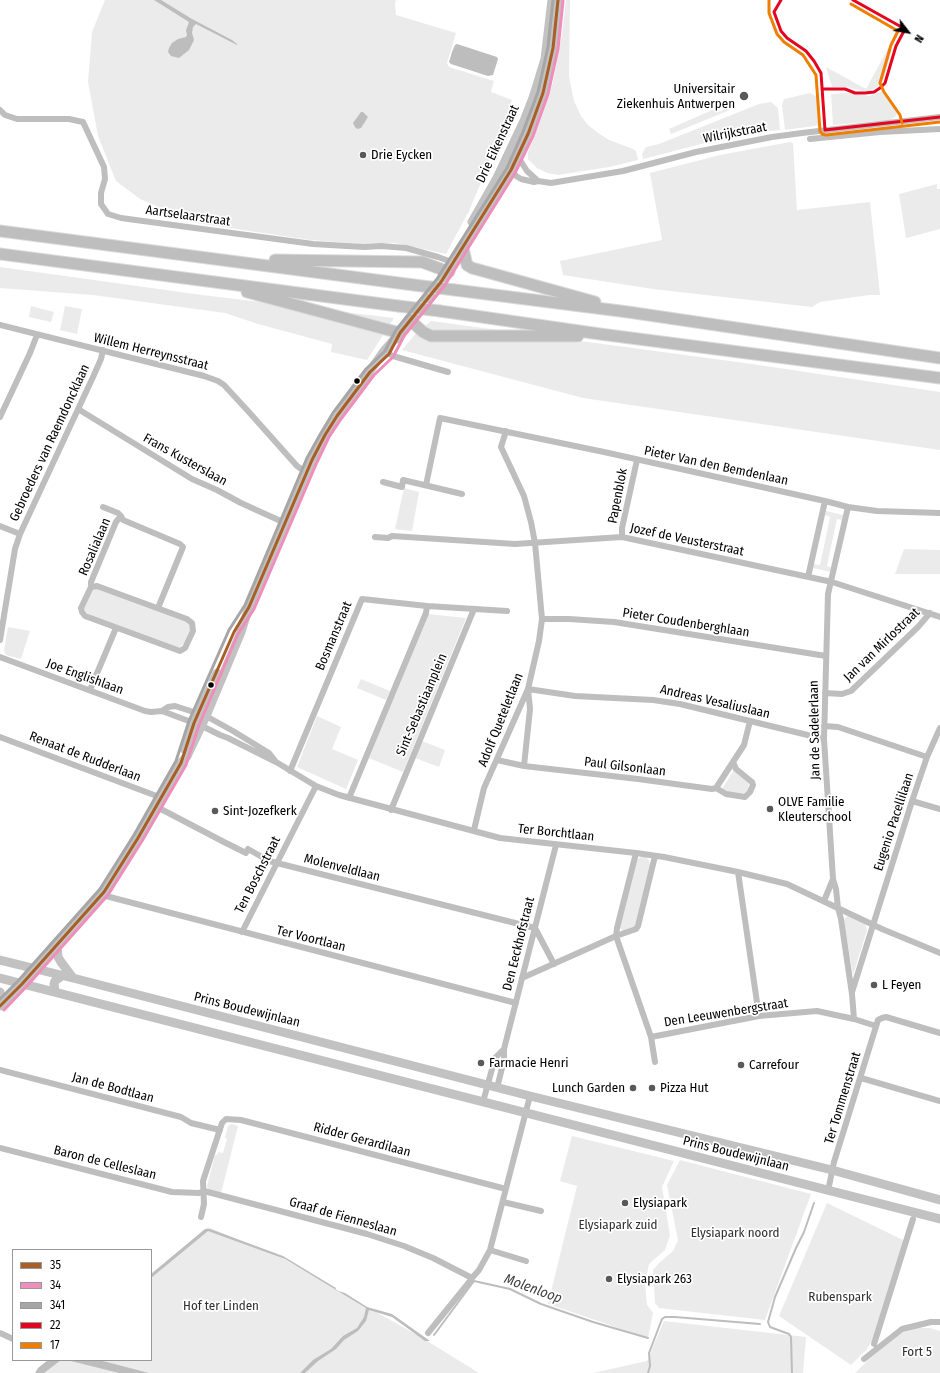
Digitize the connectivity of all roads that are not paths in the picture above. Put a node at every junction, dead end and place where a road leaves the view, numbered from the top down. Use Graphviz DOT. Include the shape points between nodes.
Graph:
graph roads {
  1 [pos="552,0"];
  2 [pos="558,0"];
  3 [pos="553,28"];
  4 [pos="0,110"];
  5 [pos="940,117"];
  6 [pos="940,129"];
  7 [pos="519,131"];
  8 [pos="825,134"];
  9 [pos="810,139"];
  10 [pos="518,157"];
  11 [pos="511,170"];
  12 [pos="521,179"];
  13 [pos="538,181"];
  14 [pos="501,186"];
  15 [pos="0,231"];
  16 [pos="463,248"];
  17 [pos="0,254"];
  18 [pos="226,260"];
  19 [pos="447,267"];
  20 [pos="216,282"];
  21 [pos="628,312"];
  22 [pos="410,320"];
  23 [pos="0,325"];
  24 [pos="400,333"];
  25 [pos="600,334"];
  26 [pos="37,335"];
  27 [pos="103,350"];
  28 [pos="386,353"];
  29 [pos="940,358"];
  30 [pos="448,372"];
  31 [pos="940,378"];
  32 [pos="78,409"];
  33 [pos="0,417"];
  34 [pos="506,431"];
  35 [pos="637,460"];
  36 [pos="307,473"];
  37 [pos="383,482"];
  38 [pos="426,485"];
  39 [pos="462,494"];
  40 [pos="825,500"];
  41 [pos="103,507"];
  42 [pos="848,507"];
  43 [pos="940,513"];
  44 [pos="121,516"];
  45 [pos="285,523"];
  46 [pos="0,526"];
  47 [pos="20,534"];
  48 [pos="622,536"];
  49 [pos="375,537"];
  50 [pos="535,543"];
  51 [pos="808,577"];
  52 [pos="832,582"];
  53 [pos="91,587"];
  54 [pos="427,606"];
  55 [pos="158,608"];
  56 [pos="474,609"];
  57 [pos="506,611"];
  58 [pos="930,613"];
  59 [pos="940,617"];
  60 [pos="542,619"];
  61 [pos="116,628"];
  62 [pos="0,640"];
  63 [pos="826,656"];
  64 [pos="0,657"];
  65 [pos="528,689"];
  66 [pos="90,690"];
  67 [pos="825,693"];
  68 [pos="162,711"];
  69 [pos="202,715"];
  70 [pos="750,721"];
  71 [pos="198,724"];
  72 [pos="824,726"];
  73 [pos="940,728"];
  74 [pos="938,736"];
  75 [pos="0,737"];
  76 [pos="824,739"];
  77 [pos="927,757"];
  78 [pos="497,760"];
  79 [pos="276,762"];
  80 [pos="733,762"];
  81 [pos="524,766"];
  82 [pos="290,771"];
  83 [pos="316,786"];
  84 [pos="716,788"];
  85 [pos="162,798"];
  86 [pos="349,798"];
  87 [pos="912,801"];
  88 [pos="157,807"];
  89 [pos="940,809"];
  90 [pos="391,810"];
  91 [pos="474,830"];
  92 [pos="556,845"];
  93 [pos="636,852"];
  94 [pos="655,856"];
  95 [pos="277,863"];
  96 [pos="738,872"];
  97 [pos="833,879"];
  98 [pos="102,896"];
  99 [pos="824,901"];
  100 [pos="838,908"];
  101 [pos="873,924"];
  102 [pos="536,928"];
  103 [pos="242,932"];
  104 [pos="616,936"];
  105 [pos="57,944"];
  106 [pos="940,953"];
  107 [pos="0,960"];
  108 [pos="554,964"];
  109 [pos="35,969"];
  110 [pos="63,975"];
  111 [pos="0,978"];
  112 [pos="73,978"];
  113 [pos="522,978"];
  114 [pos="22,984"];
  115 [pos="0,992"];
  116 [pos="58,993"];
  117 [pos="852,994"];
  118 [pos="516,1003"];
  119 [pos="2,1005"];
  120 [pos="758,1016"];
  121 [pos="854,1018"];
  122 [pos="876,1026"];
  123 [pos="940,1033"];
  124 [pos="651,1037"];
  125 [pos="504,1049"];
  126 [pos="655,1062"];
  127 [pos="0,1070"];
  128 [pos="861,1078"];
  129 [pos="487,1083"];
  130 [pos="497,1088"];
  131 [pos="530,1096"];
  132 [pos="940,1101"];
  133 [pos="483,1102"];
  134 [pos="526,1114"];
  135 [pos="220,1130"];
  136 [pos="0,1148"];
  137 [pos="832,1170"];
  138 [pos="506,1189"];
  139 [pos="204,1191"];
  140 [pos="828,1191"];
  141 [pos="940,1200"];
  142 [pos="503,1202"];
  143 [pos="540,1211"];
  144 [pos="201,1217"];
  145 [pos="914,1219"];
  146 [pos="940,1219"];
  147 [pos="490,1250"];
  148 [pos="526,1261"];
  149 [pos="472,1278"];
  150 [pos="940,1322"];
  151 [pos="0,1333"];
  152 [pos="428,1334"];
  153 [pos="12,1339"];
  154 [pos="874,1344"];
  155 [pos="864,1359"];
  1 -- 3 [label="main road, Drie Eikenstraat"];
  2 -- 3 [label="main road, Drie Eikenstraat"];
  3 -- 7 [label="main road, Drie Eikenstraat" via="538,86"];
  3 -- 10 [label="main road, Drie Eikenstraat" via="551,62 543,93"];
  4 -- 19 [label="street, Aartselaarstraat" via="18,120 69,119 83,122 104,167 101,204 108,214 121,218 313,244 406,248 438,257"];
  5 -- 8 [label="street, Wilrijkstraat"];
  6 -- 8 [label="street, Wilrijkstraat"];
  7 -- 11 [label="street" via="519,140 510,162"];
  7 -- 19 [label="main road, Drie Eikenstraat" via="490,191"];
  8 -- 9 [label="street, Wilrijkstraat"];
  8 -- 13 [label="street, Wilrijkstraat" via="789,134 696,152 623,171 551,183"];
  10 -- 11 [label="main road, Drie Eikenstraat"];
  10 -- 13 [label="street" via="527,171"];
  11 -- 12 [label="street"];
  11 -- 14 [label="main road, Drie Eikenstraat"];
  12 -- 13 [label="street, Wilrijkstraat"];
  12 -- 14 [label="street, Wilrijkstraat" via="507,180"];
  14 -- 16 [label="main road, Drie Eikenstraat"];
  15 -- 18 [label="highway"];
  16 -- 19 [label="main road, Drie Eikenstraat"];
  16 -- 21 [label="highway" via="467,265 472,268"];
  17 -- 20 [label="highway"];
  18 -- 19 [label="highway" via="422,262"];
  18 -- 21 [label="highway, bridge"];
  19 -- 22 [label="main road, Drie Eikenstraat" via="437,281 436,287"];
  20 -- 24 [label="highway" via="273,300"];
  20 -- 25 [label="highway, bridge"];
  21 -- 29 [label="highway"];
  22 -- 24 [label="main road, Drie Eikenstraat"];
  22 -- 25 [label="highway" via="431,336"];
  23 -- 26 [label="street, Willem Herreynsstraat"];
  24 -- 28 [label="main road, Drie Eikenstraat"];
  25 -- 31 [label="highway"];
  26 -- 27 [label="street, Willem Herreynsstraat"];
  26 -- 33 [label="street"];
  27 -- 32 [label="street, Gebroeders van Raemdoncklaan"];
  27 -- 36 [label="street, Willem Herreynsstraat" via="218,381 248,410 297,466"];
  28 -- 30 [label="street"];
  28 -- 36 [label="main road, Drie Eikenstraat" via="337,416"];
  32 -- 45 [label="street, Frans Kusterslaan" via="192,479"];
  32 -- 47 [label="street, Gebroeders van Raemdoncklaan"];
  34 -- 35 [label="street, Pieter Van den Bemdenlaan"];
  34 -- 38 [label="street, Pieter Van den Bemdenlaan" via="440,418"];
  34 -- 50 [label="street, Adolf Queteletlaan" via="501,446 524,496"];
  35 -- 40 [label="street, Pieter Van den Bemdenlaan"];
  35 -- 48 [label="street, Papenblok"];
  36 -- 45 [label="main road, Drie Eikenstraat"];
  37 -- 38 [label="street" via="402,486 403,480"];
  38 -- 39 [label="street"];
  40 -- 42 [label="street, Pieter Van den Bemdenlaan"];
  40 -- 51 [label="street"];
  41 -- 44 [label="street, Rosalialaan"];
  42 -- 43 [label="street, Pieter Van den Bemdenlaan" via="877,511"];
  42 -- 52 [label="street, Jan de Sadelerlaan"];
  44 -- 53 [label="street, Rosalialaan" via="116,522"];
  44 -- 55 [label="street, Rosalialaan" via="123,520 183,547"];
  45 -- 69 [label="main road, Drie Eikenstraat" via="249,607 234,632"];
  46 -- 47 [label="street"];
  47 -- 62 [label="street, Gebroeders van Raemdoncklaan" via="15,549"];
  48 -- 50 [label="street, Jozef de Veusterstraat"];
  48 -- 51 [label="street, Jozef de Veusterstraat"];
  49 -- 50 [label="street, Jozef de Veusterstraat"];
  50 -- 60 [label="street, Adolf Queteletlaan"];
  51 -- 52 [label="street, Jozef de Veusterstraat"];
  52 -- 58 [label="street, Jozef de Veusterstraat"];
  52 -- 63 [label="street, Jan de Sadelerlaan" via="828,594"];
  53 -- 55 [label="street" via="96,586"];
  53 -- 61 [label="street, Rosalialaan" via="81,608 82,612 85,616"];
  54 -- 56 [label="street, Bosmanstraat"];
  54 -- 82 [label="street, Bosmanstraat" via="362,599"];
  54 -- 86 [label="street"];
  55 -- 61 [label="street" via="192,623 193,631 190,638 185,648 180,651"];
  56 -- 57 [label="street, Bosmanstraat"];
  56 -- 90 [label="street, Sint-Sebastiaanplein"];
  58 -- 59 [label="street, Jozef de Veusterstraat"];
  58 -- 67 [label="street, Jan van Mirlostraat" via="851,691 842,694"];
  60 -- 63 [label="street, Pieter Coudenberghlaan" via="614,622"];
  60 -- 65 [label="street, Adolf Queteletlaan"];
  61 -- 66 [label="street"];
  63 -- 67 [label="street, Jan de Sadelerlaan"];
  64 -- 66 [label="street, Joe Englishlaan"];
  65 -- 70 [label="street, Andreas Vesaliuslaan" via="575,696 653,700"];
  65 -- 78 [label="street, Adolf Queteletlaan"];
  65 -- 81 [label="street" via="530,709"];
  66 -- 68 [label="street, Joe Englishlaan" via="145,711"];
  67 -- 72 [label="street, Jan de Sadelerlaan"];
  68 -- 69 [label="street, Joe Englishlaan" via="175,706"];
  68 -- 71 [label="street, Joe Englishlaan"];
  69 -- 71 [label="main road, Drie Eikenstraat"];
  69 -- 79 [label="street, Ter Borchtlaan" via="268,753"];
  70 -- 76 [label="street, Andreas Vesaliuslaan"];
  70 -- 80 [label="street" via="744,745"];
  71 -- 79 [label="street, Ter Borchtlaan"];
  71 -- 85 [label="main road, Drie Eikenstraat"];
  72 -- 76 [label="street, Jan de Sadelerlaan"];
  72 -- 77 [label="street" via="838,727"];
  73 -- 74 [label="street, Eugenio Pacellilaan"];
  74 -- 77 [label="street, Eugenio Pacellilaan"];
  75 -- 85 [label="street, Renaat de Rudderlaan"];
  76 -- 97 [label="street, Jan de Sadelerlaan"];
  77 -- 87 [label="street, Eugenio Pacellilaan"];
  78 -- 81 [label="street, Paul Gilsonlaan"];
  78 -- 91 [label="street, Adolf Queteletlaan" via="484,788"];
  79 -- 82 [label="street, Ter Borchtlaan"];
  80 -- 84 [label="street"];
  80 -- 84 [label="street, Paul Gilsonlaan" via="752,782 748,795 745,797 726,794"];
  81 -- 84 [label="street, Paul Gilsonlaan"];
  82 -- 83 [label="street, Ter Borchtlaan"];
  83 -- 86 [label="street, Ter Borchtlaan"];
  83 -- 95 [label="street, Ten Boschstraat"];
  85 -- 88 [label="main road, Drie Eikenstraat"];
  86 -- 90 [label="street, Ter Borchtlaan"];
  87 -- 89 [label="street"];
  87 -- 101 [label="street, Eugenio Pacellilaan"];
  88 -- 95 [label="street, Molenveldlaan" via="246,852 248,849"];
  88 -- 98 [label="main road, Drie Eikenstraat"];
  90 -- 91 [label="street, Ter Borchtlaan"];
  91 -- 92 [label="street, Ter Borchtlaan" via="500,838"];
  92 -- 93 [label="street, Ter Borchtlaan"];
  92 -- 102 [label="street, Den Eeckhofstraat"];
  93 -- 94 [label="street, Ter Borchtlaan"];
  93 -- 104 [label="street"];
  94 -- 96 [label="street, Ter Borchtlaan"];
  94 -- 104 [label="street" via="638,926"];
  95 -- 102 [label="street, Molenveldlaan"];
  95 -- 103 [label="street, Ten Boschstraat"];
  96 -- 99 [label="street, Ter Borchtlaan" via="787,884"];
  96 -- 120 [label="street"];
  97 -- 99 [label="street, Jan de Sadelerlaan"];
  97 -- 100 [label="street, Jan de Sadelerlaan"];
  98 -- 103 [label="street, Ter Voortlaan"];
  98 -- 105 [label="main road, Drie Eikenstraat"];
  99 -- 100 [label="street, Ter Borchtlaan"];
  100 -- 101 [label="street, Ter Borchtlaan"];
  100 -- 117 [label="street, Jan de Sadelerlaan"];
  101 -- 106 [label="street, Ter Borchtlaan"];
  101 -- 117 [label="street, Eugenio Pacellilaan"];
  102 -- 108 [label="street"];
  102 -- 113 [label="street, Den Eeckhofstraat"];
  103 -- 118 [label="street, Ter Voortlaan"];
  104 -- 108 [label="street"];
  104 -- 124 [label="street"];
  105 -- 109 [label="main road, Drie Eikenstraat"];
  105 -- 112 [label="main road" via="58,957"];
  107 -- 109 [label="main road, Prins Boudewijnlaan"];
  108 -- 113 [label="street"];
  109 -- 110 [label="main road, Prins Boudewijnlaan"];
  109 -- 114 [label="main road, Drie Eikenstraat"];
  110 -- 112 [label="main road, Prins Boudewijnlaan"];
  110 -- 116 [label="main road" via="54,984"];
  111 -- 114 [label="main road, Prins Boudewijnlaan"];
  112 -- 129 [label="main road, Prins Boudewijnlaan"];
  113 -- 118 [label="street, Den Eeckhofstraat"];
  114 -- 116 [label="main road, Prins Boudewijnlaan"];
  114 -- 119 [label="main road, Drie Eikenstraat"];
  115 -- 119 [label="main road"];
  116 -- 133 [label="main road, Prins Boudewijnlaan"];
  117 -- 121 [label="street, Jan de Sadelerlaan"];
  118 -- 125 [label="street, Den Eeckhofstraat"];
  120 -- 121 [label="street, Den Leeuwenbergstraat" via="817,1011"];
  120 -- 124 [label="street, Den Leeuwenbergstraat"];
  121 -- 122 [label="street, Den Leeuwenbergstraat"];
  122 -- 123 [label="street" via="878,1020 886,1017"];
  122 -- 128 [label="street, Ter Tommenstraat"];
  124 -- 126 [label="street"];
  125 -- 129 [label="street, Den Eeckhofstraat" via="495,1058"];
  125 -- 130 [label="street, Den Eeckhofstraat"];
  127 -- 135 [label="street, Jan de Bodtlaan" via="181,1117 191,1123"];
  128 -- 132 [label="street"];
  128 -- 137 [label="street, Ter Tommenstraat"];
  129 -- 130 [label="main road, Prins Boudewijnlaan"];
  129 -- 133 [label="street"];
  130 -- 131 [label="main road, Prins Boudewijnlaan"];
  131 -- 134 [label="street"];
  131 -- 137 [label="main road, Prins Boudewijnlaan"];
  133 -- 134 [label="main road, Prins Boudewijnlaan"];
  134 -- 138 [label="street"];
  134 -- 140 [label="main road, Prins Boudewijnlaan"];
  135 -- 138 [label="street, Ridder Gerardilaan" via="226,1119 241,1120"];
  135 -- 139 [label="street" via="203,1181"];
  136 -- 139 [label="street, Baron de Celleslaan" via="172,1192"];
  137 -- 140 [label="street, Ter Tommenstraat"];
  137 -- 141 [label="main road, Prins Boudewijnlaan"];
  138 -- 142 [label="street"];
  139 -- 144 [label="street"];
  139 -- 149 [label="street, Graaf de Fienneslaan" via="366,1234 412,1249"];
  140 -- 146 [label="main road, Prins Boudewijnlaan"];
  142 -- 143 [label="street"];
  142 -- 147 [label="street"];
  145 -- 154 [label="street"];
  147 -- 148 [label="street"];
  147 -- 149 [label="street"];
  149 -- 152 [label="street"];
  150 -- 155 [label="street" via="902,1330"];
  151 -- 153 [label="street"];
}
